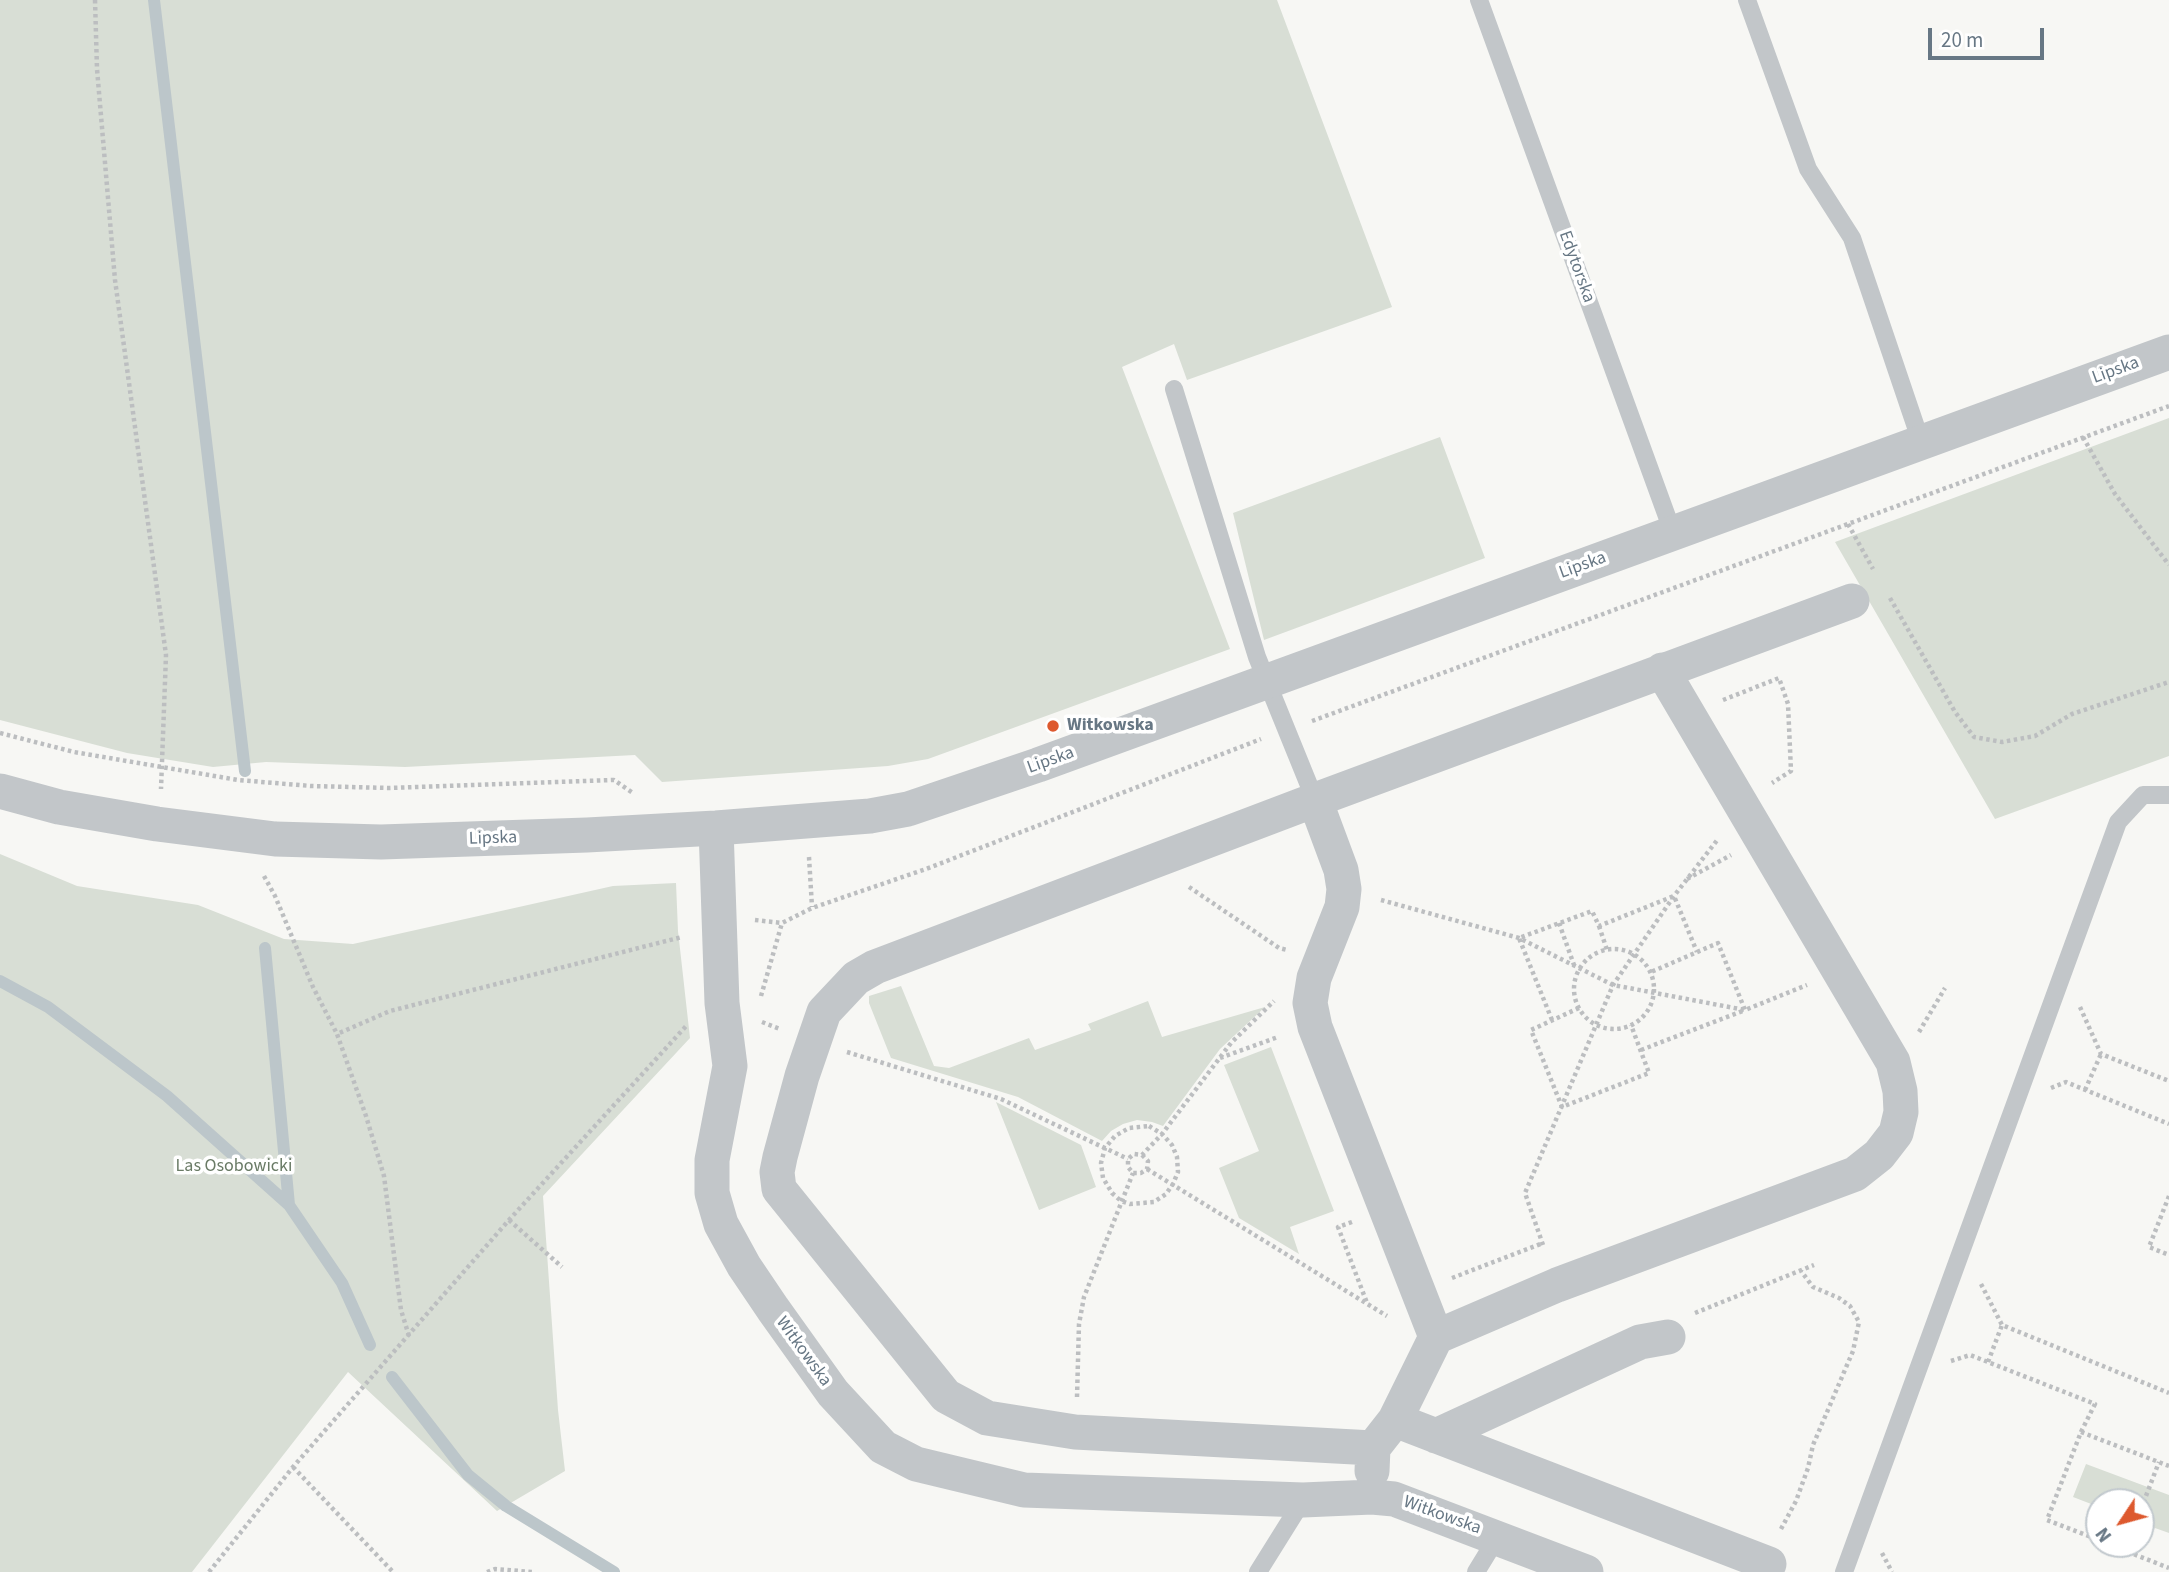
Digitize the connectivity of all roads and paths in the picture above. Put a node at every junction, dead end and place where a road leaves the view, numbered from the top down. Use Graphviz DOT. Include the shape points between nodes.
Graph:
graph roads {
  1 [pos="95,0"];
  2 [pos="1479,0"];
  3 [pos="1747,0"];
  4 [pos="2169,352"];
  5 [pos="1174,389"];
  6 [pos="2169,406"];
  7 [pos="2083,437"];
  8 [pos="1921,442"];
  9 [pos="1848,524"];
  10 [pos="1673,533"];
  11 [pos="2169,565"];
  12 [pos="1874,571"];
  13 [pos="1888,594"];
  14 [pos="1852,601"];
  15 [pos="1662,670"];
  16 [pos="1268,680"];
  17 [pos="2169,682"];
  18 [pos="1722,701"];
  19 [pos="1300,725"];
  20 [pos="0,733"];
  21 [pos="1268,736"];
  22 [pos="163,769"];
  23 [pos="1769,784"];
  24 [pos="0,791"];
  25 [pos="2169,795"];
  26 [pos="640,798"];
  27 [pos="1315,800"];
  28 [pos="716,828"];
  29 [pos="1723,832"];
  30 [pos="808,851"];
  31 [pos="1734,854"];
  32 [pos="260,870"];
  33 [pos="1687,879"];
  34 [pos="1182,882"];
  35 [pos="1674,896"];
  36 [pos="1380,900"];
  37 [pos="812,908"];
  38 [pos="742,919"];
  39 [pos="782,923"];
  40 [pos="1559,923"];
  41 [pos="1599,926"];
  42 [pos="684,937"];
  43 [pos="1520,938"];
  44 [pos="1607,950"];
  45 [pos="1291,952"];
  46 [pos="1697,952"];
  47 [pos="1634,955"];
  48 [pos="1577,967"];
  49 [pos="1651,972"];
  50 [pos="1613,985"];
  51 [pos="1808,985"];
  52 [pos="1283,993"];
  53 [pos="1654,993"];
  54 [pos="2077,999"];
  55 [pos="722,1003"];
  56 [pos="759,1006"];
  57 [pos="1579,1007"];
  58 [pos="1745,1010"];
  59 [pos="1552,1020"];
  60 [pos="1597,1025"];
  61 [pos="1631,1026"];
  62 [pos="337,1034"];
  63 [pos="1279,1036"];
  64 [pos="813,1042"];
  65 [pos="1641,1050"];
  66 [pos="2101,1054"];
  67 [pos="1220,1058"];
  68 [pos="2169,1081"];
  69 [pos="2085,1090"];
  70 [pos="2041,1093"];
  71 [pos="1562,1107"];
  72 [pos="2169,1124"];
  73 [pos="1162,1134"];
  74 [pos="1105,1148"];
  75 [pos="1142,1155"];
  76 [pos="1128,1159"];
  77 [pos="1147,1168"];
  78 [pos="1133,1172"];
  79 [pos="1173,1184"];
  80 [pos="2169,1196"];
  81 [pos="1121,1201"];
  82 [pos="509,1220"];
  83 [pos="2169,1255"];
  84 [pos="1814,1265"];
  85 [pos="562,1266"];
  86 [pos="1801,1270"];
  87 [pos="1980,1283"];
  88 [pos="1558,1286"];
  89 [pos="2002,1325"];
  90 [pos="409,1336"];
  91 [pos="1668,1336"];
  92 [pos="1436,1337"];
  93 [pos="2169,1392"];
  94 [pos="1395,1420"];
  95 [pos="1075,1432"];
  96 [pos="2081,1432"];
  97 [pos="1436,1436"];
  98 [pos="1373,1448"];
  99 [pos="2159,1462"];
  100 [pos="2169,1466"];
  101 [pos="293,1467"];
  102 [pos="2149,1488"];
  103 [pos="1372,1497"];
  104 [pos="1303,1500"];
  105 [pos="2085,1535"];
  106 [pos="1498,1536"];
  107 [pos="1882,1552"];
  108 [pos="2143,1558"];
  109 [pos="1769,1564"];
  110 [pos="2169,1568"];
  111 [pos="209,1572"];
  112 [pos="393,1572"];
  113 [pos="488,1572"];
  114 [pos="532,1572"];
  115 [pos="1258,1572"];
  116 [pos="1476,1572"];
  117 [pos="1586,1572"];
  118 [pos="1844,1572"];
  119 [pos="1892,1572"];
  1 -- 22 [label="path" via="115,280 166,655"];
  2 -- 10 [label="lane, Edytorska"];
  3 -- 8 [label="lane" via="1808,169 1852,238"];
  4 -- 8 [label="street, Lipska"];
  5 -- 16 [label="lane"];
  6 -- 7 [label="path"];
  7 -- 9 [label="path"];
  7 -- 11 [label="path" via="2115,494"];
  8 -- 10 [label="street, Lipska"];
  9 -- 12 [label="path"];
  9 -- 19 [label="path"];
  10 -- 16 [label="street, Lipska"];
  13 -- 17 [label="path" via="1974,737 2002,742 2035,736 2072,714"];
  14 -- 15 [label="street"];
  15 -- 27 [label="street"];
  15 -- 88 [label="street" via="1893,1062 1902,1112 1896,1133 1879,1155 1855,1174"];
  16 -- 27 [label="lane"];
  16 -- 28 [label="street, Lipska" via="908,809"];
  18 -- 23 [label="path" via="1779,678 1788,704 1791,771"];
  20 -- 22 [label="path"];
  21 -- 37 [label="path" via="926,869"];
  22 -- 26 [label="path" via="238,780 390,788 614,780"];
  24 -- 28 [label="street, Lipska" via="59,807 275,839 424,842"];
  25 -- 118 [label="lane" via="2143,795 2118,822"];
  27 -- 64 [label="street" via="876,967 839,993 824,1012"];
  27 -- 92 [label="street" via="1344,889 1342,907 1314,978 1310,1003 1315,1027"];
  28 -- 55 [label="street, Witkowska"];
  29 -- 33 [label="path"];
  30 -- 37 [label="path"];
  31 -- 33 [label="path"];
  32 -- 62 [label="path"];
  33 -- 35 [label="path"];
  34 -- 45 [label="path"];
  35 -- 41 [label="path"];
  35 -- 46 [label="path"];
  35 -- 47 [label="path"];
  36 -- 43 [label="path"];
  37 -- 39 [label="path"];
  38 -- 39 [label="path"];
  39 -- 56 [label="path"];
  40 -- 41 [label="path" via="1592,911"];
  40 -- 43 [label="path"];
  40 -- 48 [label="path"];
  41 -- 44 [label="path"];
  42 -- 62 [label="path" via="390,1011"];
  43 -- 48 [label="path"];
  43 -- 59 [label="path"];
  44 -- 47 [label="path"];
  44 -- 48 [label="path"];
  46 -- 49 [label="path"];
  46 -- 58 [label="path" via="1718,943"];
  47 -- 49 [label="path"];
  47 -- 50 [label="path"];
  48 -- 50 [label="path"];
  48 -- 57 [label="path" via="1574,985"];
  49 -- 53 [label="path"];
  50 -- 53 [label="path"];
  50 -- 60 [label="path"];
  51 -- 58 [label="path"];
  52 -- 67 [label="path"];
  53 -- 58 [label="path"];
  53 -- 61 [label="path" via="1649,1010"];
  54 -- 66 [label="path"];
  55 -- 82 [label="path" via="703,1008"];
  55 -- 104 [label="street, Witkowska" via="730,1066 712,1171 712,1192 721,1224 744,1266 832,1393 883,1447 916,1464 1024,1490"];
  57 -- 59 [label="path"];
  57 -- 60 [label="path"];
  58 -- 65 [label="path"];
  59 -- 71 [label="path" via="1531,1030"];
  60 -- 61 [label="path" via="1613,1029"];
  60 -- 71 [label="path"];
  61 -- 65 [label="path"];
  62 -- 90 [label="path" via="384,1176 401,1310"];
  63 -- 67 [label="path"];
  64 -- 74 [label="path" via="1001,1099"];
  64 -- 95 [label="street" via="780,1157 779,1189 946,1396 987,1418"];
  65 -- 71 [label="path" via="1649,1073"];
  66 -- 68 [label="path"];
  66 -- 69 [label="path"];
  67 -- 73 [label="path"];
  69 -- 70 [label="path" via="2066,1082"];
  69 -- 72 [label="path"];
  71 -- 88 [label="path" via="1525,1193"];
  73 -- 74 [label="path" via="1149,1126 1129,1128"];
  73 -- 75 [label="path"];
  73 -- 79 [label="path" via="1178,1157"];
  74 -- 76 [label="path"];
  74 -- 81 [label="path" via="1103,1178"];
  75 -- 76 [label="path"];
  75 -- 77 [label="path"];
  76 -- 78 [label="path"];
  77 -- 78 [label="path"];
  77 -- 79 [label="path"];
  78 -- 81 [label="path"];
  79 -- 81 [label="path" via="1154,1202"];
  79 -- 92 [label="path" via="1396,1321"];
  80 -- 83 [label="path" via="2149,1247"];
  81 -- 95 [label="path" via="1084,1297"];
  82 -- 85 [label="path"];
  82 -- 90 [label="path"];
  84 -- 86 [label="path"];
  86 -- 91 [label="path" via="1707,1307 1684,1319"];
  86 -- 109 [label="path" via="1813,1287 1850,1307 1859,1322 1853,1351"];
  87 -- 89 [label="path"];
  88 -- 92 [label="street"];
  89 -- 93 [label="path"];
  89 -- 96 [label="path" via="1988,1362 2095,1404"];
  90 -- 101 [label="path"];
  91 -- 97 [label="street" via="1640,1342"];
  92 -- 94 [label="street"];
  94 -- 97 [label="street"];
  94 -- 98 [label="street"];
  95 -- 98 [label="street"];
  96 -- 99 [label="path"];
  96 -- 105 [label="path" via="2047,1520"];
  97 -- 109 [label="street"];
  98 -- 103 [label="street"];
  99 -- 100 [label="path"];
  99 -- 102 [label="path"];
  101 -- 111 [label="path"];
  101 -- 112 [label="path"];
  103 -- 104 [label="street, Witkowska"];
  103 -- 106 [label="street, Witkowska" via="1394,1499"];
  104 -- 115 [label="lane"];
  106 -- 116 [label="lane, Witkowska"];
  106 -- 117 [label="street, Witkowska"];
  107 -- 119 [label="path"];
  108 -- 110 [label="path"];
  113 -- 114 [label="path"];
}
